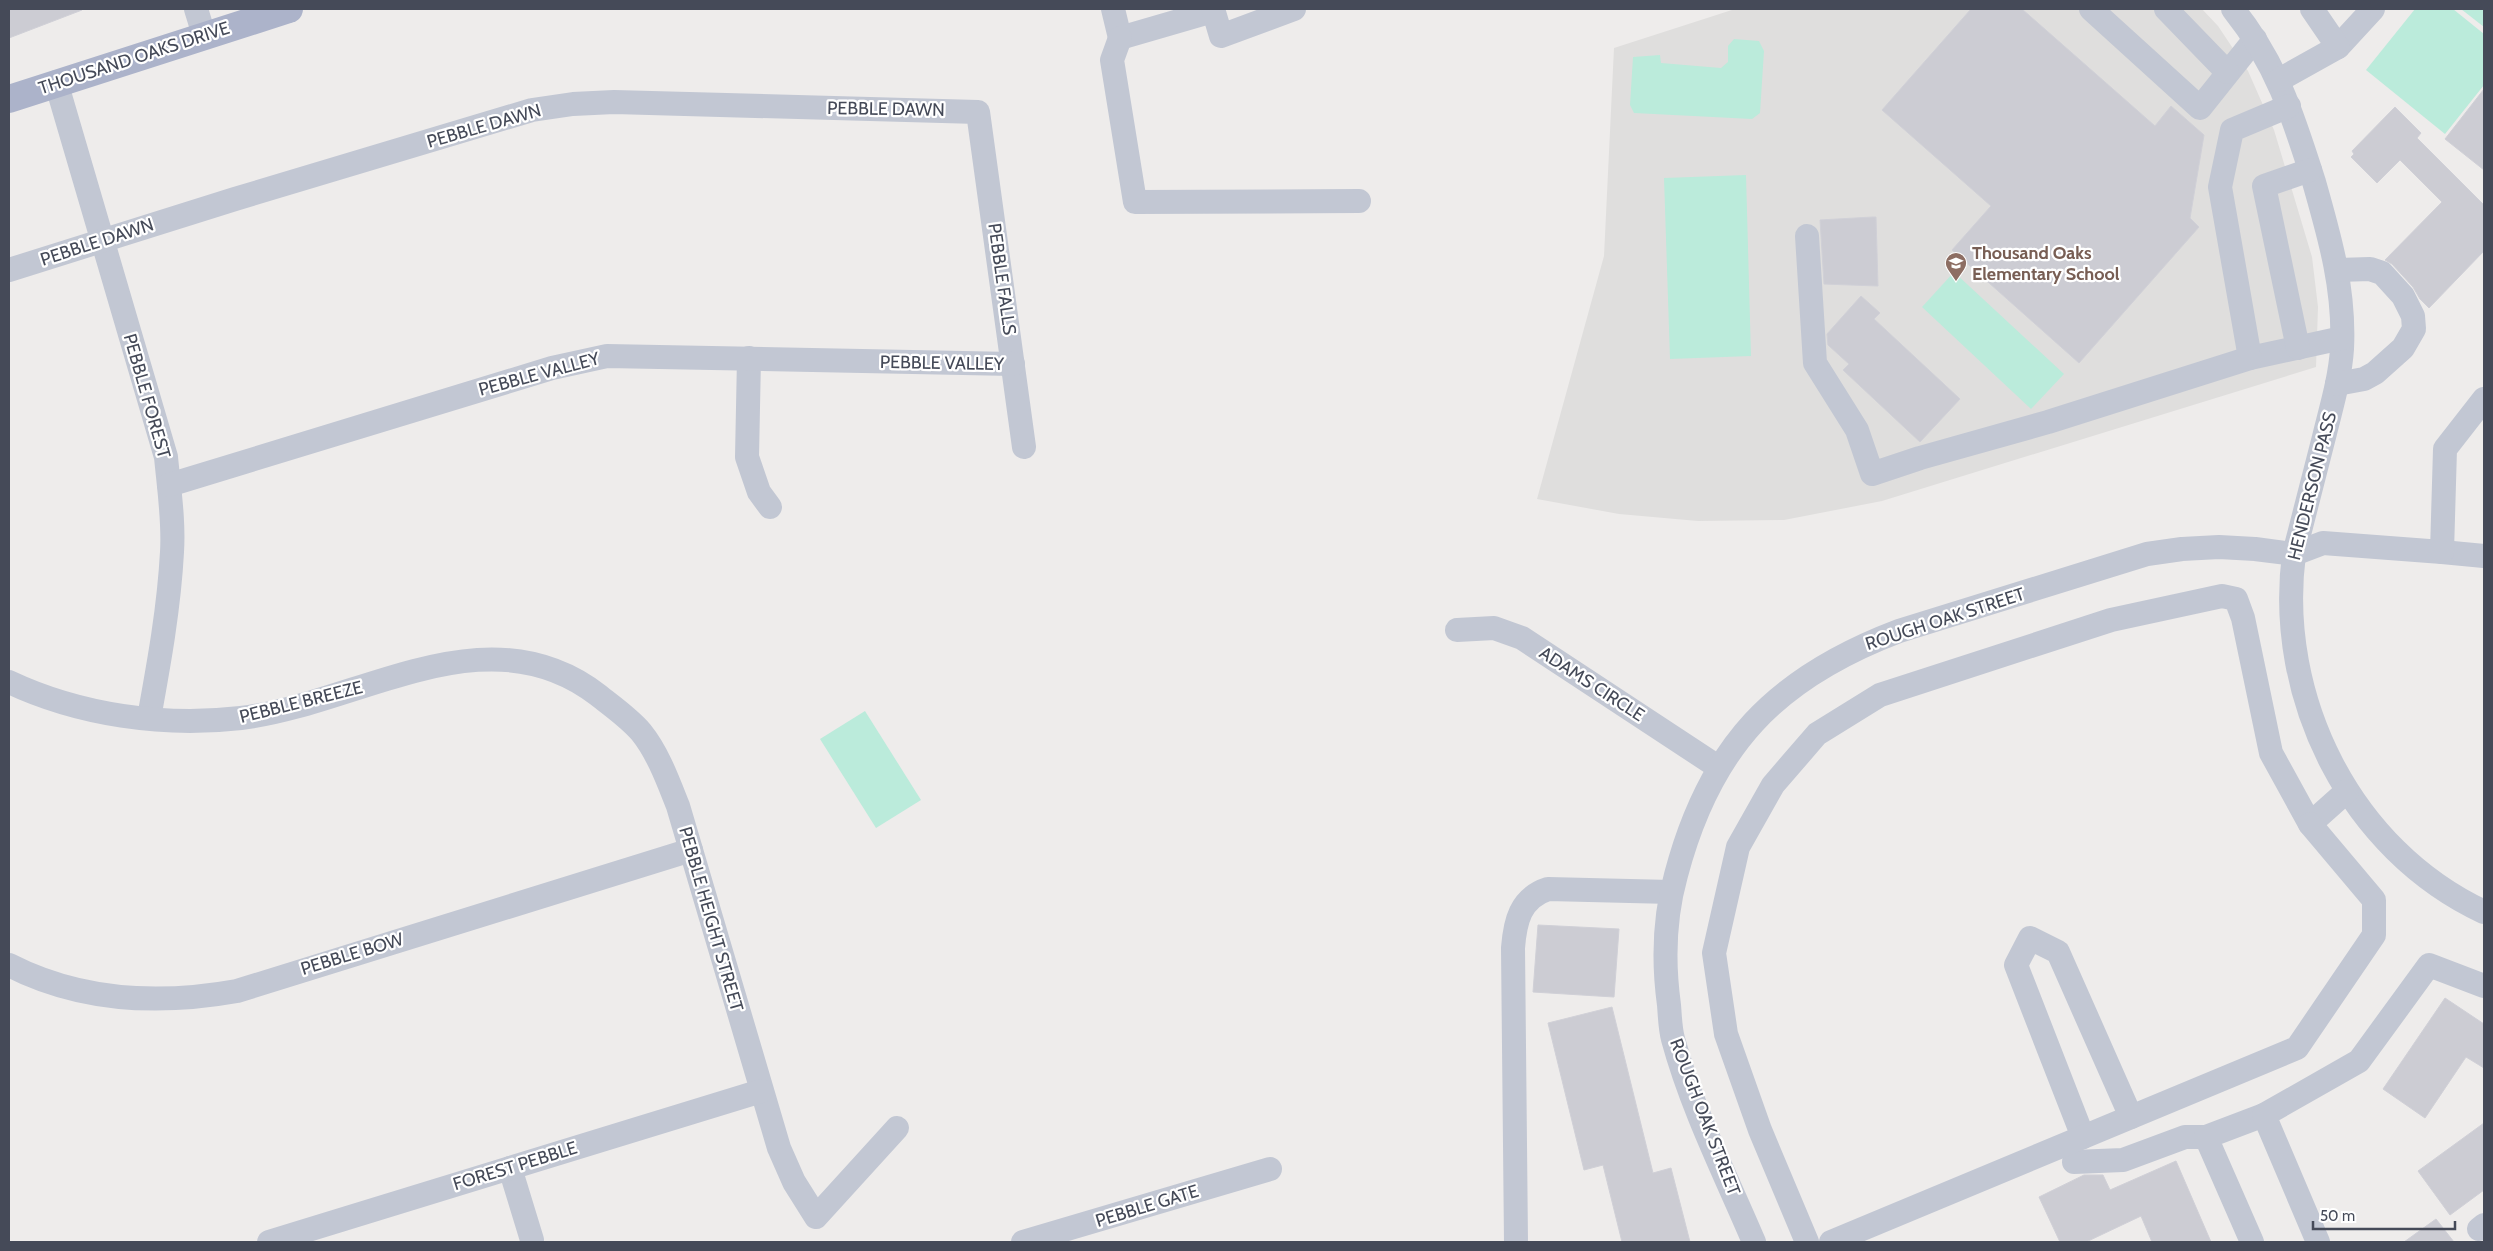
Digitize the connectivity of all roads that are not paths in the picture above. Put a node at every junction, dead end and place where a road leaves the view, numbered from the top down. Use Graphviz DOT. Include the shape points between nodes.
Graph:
graph roads {
  1 [pos="196,9"];
  2 [pos="289,9"];
  3 [pos="1113,9"];
  4 [pos="1294,9"];
  5 [pos="2091,9"];
  6 [pos="2166,9"];
  7 [pos="2234,9"];
  8 [pos="2312,9"];
  9 [pos="2373,9"];
  10 [pos="1213,10"];
  11 [pos="204,35"];
  12 [pos="1120,38"];
  13 [pos="2255,39"];
  14 [pos="2338,47"];
  15 [pos="2227,72"];
  16 [pos="2279,80"];
  17 [pos="56,82"];
  18 [pos="9,99"];
  19 [pos="2289,106"];
  20 [pos="978,112"];
  21 [pos="2310,170"];
  22 [pos="1359,201"];
  23 [pos="1808,236"];
  24 [pos="102,241"];
  25 [pos="9,270"];
  26 [pos="2338,270"];
  27 [pos="2342,338"];
  28 [pos="2298,348"];
  29 [pos="749,358"];
  30 [pos="2250,358"];
  31 [pos="1013,364"];
  32 [pos="2337,384"];
  33 [pos="2484,399"];
  34 [pos="1024,447"];
  35 [pos="169,485"];
  36 [pos="770,507"];
  37 [pos="2442,552"];
  38 [pos="2294,554"];
  39 [pos="2484,556"];
  40 [pos="1457,630"];
  41 [pos="9,682"];
  42 [pos="589,688"];
  43 [pos="149,718"];
  44 [pos="1718,767"];
  45 [pos="2347,791"];
  46 [pos="2310,824"];
  47 [pos="691,850"];
  48 [pos="1671,892"];
  49 [pos="2484,912"];
  50 [pos="9,966"];
  51 [pos="2484,986"];
  52 [pos="761,1090"];
  53 [pos="2264,1115"];
  54 [pos="2131,1117"];
  55 [pos="897,1128"];
  56 [pos="2083,1137"];
  57 [pos="2206,1137"];
  58 [pos="2074,1162"];
  59 [pos="510,1168"];
  60 [pos="1270,1169"];
  61 [pos="1084,1234"];
  62 [pos="532,1240"];
  63 [pos="269,1242"];
  64 [pos="1023,1242"];
  65 [pos="1516,1242"];
  66 [pos="1754,1242"];
  67 [pos="1807,1242"];
  68 [pos="1831,1242"];
  69 [pos="2252,1242"];
  70 [pos="2318,1242"];
  1 -- 11 [label="street"];
  2 -- 11 [label="main road, THOUSAND OAKS DRIVE"];
  3 -- 12 [label="street"];
  4 -- 10 [label="street" via="1221,36"];
  5 -- 15 [label="street" via="2200,108"];
  6 -- 15 [label="street"];
  7 -- 13 [label="street, HENDERSON PASS"];
  8 -- 14 [label="street"];
  9 -- 14 [label="street"];
  10 -- 12 [label="street"];
  11 -- 17 [label="main road, THOUSAND OAKS DRIVE"];
  12 -- 22 [label="street" via="1112,60 1135,202"];
  13 -- 15 [label="street"];
  13 -- 16 [label="street, HENDERSON PASS"];
  14 -- 16 [label="street"];
  16 -- 19 [label="street, HENDERSON PASS"];
  17 -- 18 [label="main road, THOUSAND OAKS DRIVE"];
  17 -- 24 [label="street, PEBBLE FOREST"];
  19 -- 21 [label="street, HENDERSON PASS"];
  19 -- 30 [label="street" via="2232,130 2220,187"];
  20 -- 24 [label="street, PEBBLE DAWN" via="614,102 532,110"];
  20 -- 31 [label="street, PEBBLE FALLS"];
  21 -- 26 [label="street, HENDERSON PASS"];
  21 -- 28 [label="street" via="2264,186"];
  23 -- 30 [label="street" via="1815,363 1857,430 1872,474"];
  24 -- 25 [label="street, PEBBLE DAWN"];
  24 -- 35 [label="street, PEBBLE FOREST" via="155,416 166,457"];
  26 -- 27 [label="street, HENDERSON PASS"];
  26 -- 32 [label="street" via="2382,273 2403,296 2413,316 2414,328 2403,348 2375,373 2364,379"];
  27 -- 28 [label="street"];
  27 -- 32 [label="street, HENDERSON PASS"];
  28 -- 30 [label="street"];
  29 -- 31 [label="street, PEBBLE VALLEY"];
  29 -- 35 [label="street, PEBBLE VALLEY" via="607,356 552,368"];
  29 -- 36 [label="street" via="747,457 759,492"];
  31 -- 34 [label="street, PEBBLE FALLS"];
  32 -- 38 [label="street, HENDERSON PASS"];
  33 -- 37 [label="street" via="2445,450"];
  35 -- 43 [label="street, PEBBLE FOREST" via="172,552 165,628"];
  37 -- 38 [label="street" via="2324,543"];
  37 -- 39 [label="street"];
  38 -- 44 [label="street, ROUGH OAK STREET" via="2219,547 2147,554 1899,631 1833,660 1802,680 1748,728"];
  38 -- 45 [label="street, HENDERSON PASS" via="2291,614 2301,686 2326,754"];
  40 -- 44 [label="street, ADAMS CIRCLE" via="1494,628 1522,638"];
  41 -- 43 [label="street, PEBBLE BREEZE" via="95,712"];
  42 -- 43 [label="street, PEBBLE BREEZE" via="534,663 492,659 451,662 242,718 197,721"];
  42 -- 47 [label="street, PEBBLE HEIGHT STREET" via="642,733 663,769"];
  44 -- 48 [label="street, ROUGH OAK STREET" via="1687,832"];
  45 -- 46 [label="street"];
  45 -- 49 [label="street, HENDERSON PASS" via="2365,816 2415,868 2444,890"];
  46 -- 54 [label="street" via="2374,900 2374,935 2298,1048"];
  46 -- 67 [label="street" via="2271,753 2243,618 2236,599 2222,596 2111,620 1880,694 1817,734 1773,785 1738,847 1714,953 1726,1034 1760,1130"];
  47 -- 50 [label="street, PEBBLE BOW" via="237,990 200,998 127,1000 96,995"];
  47 -- 52 [label="street, PEBBLE HEIGHT STREET"];
  48 -- 65 [label="street" via="1548,889 1536,893 1520,913 1513,948"];
  48 -- 66 [label="street, ROUGH OAK STREET" via="1665,973 1673,1038 1698,1111"];
  51 -- 53 [label="street" via="2429,965 2359,1061"];
  52 -- 55 [label="street, PEBBLE HEIGHT STREET" via="779,1148 804,1200 816,1217"];
  52 -- 59 [label="street, FOREST PEBBLE"];
  53 -- 57 [label="street"];
  53 -- 70 [label="street"];
  54 -- 56 [label="street"];
  54 -- 56 [label="street" via="2058,952 2030,938 2016,965"];
  56 -- 68 [label="street"];
  57 -- 58 [label="street" via="2185,1137 2124,1160"];
  57 -- 69 [label="street"];
  59 -- 62 [label="street"];
  59 -- 63 [label="street, FOREST PEBBLE"];
  60 -- 61 [label="street, PEBBLE GATE"];
  61 -- 64 [label="street, PEBBLE GATE"];
}
